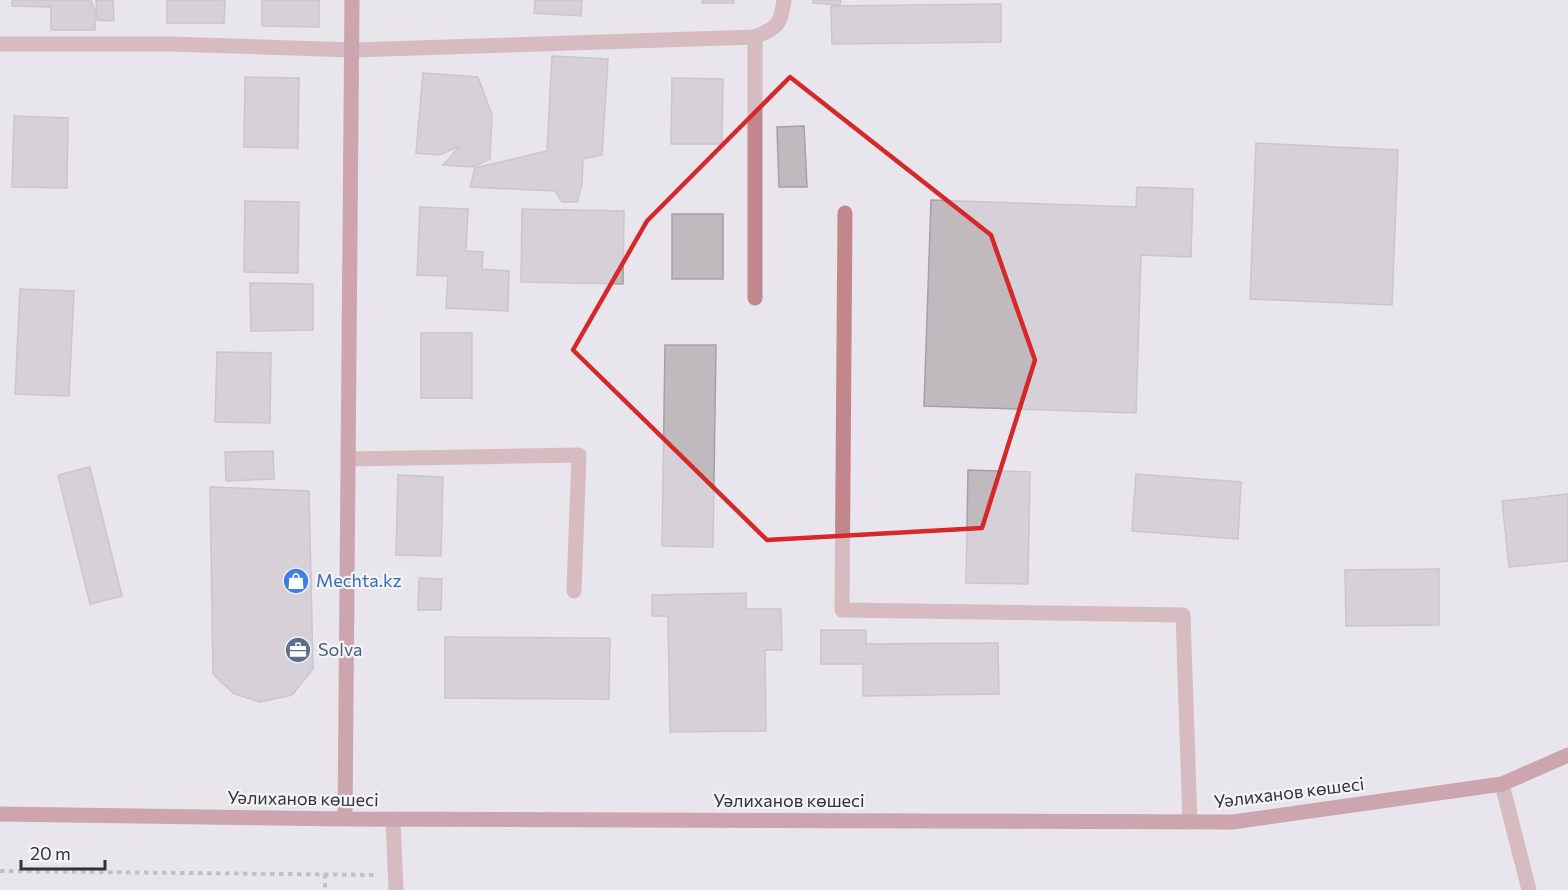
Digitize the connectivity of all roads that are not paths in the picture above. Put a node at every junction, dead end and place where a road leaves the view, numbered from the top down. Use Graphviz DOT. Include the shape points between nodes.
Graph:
graph roads {
  1 [pos="352,0"];
  2 [pos="784,0"];
  3 [pos="755,37"];
  4 [pos="0,44"];
  5 [pos="353,50"];
  6 [pos="845,213"];
  7 [pos="755,298"];
  8 [pos="348,459"];
  9 [pos="574,591"];
  10 [pos="1568,755"];
  11 [pos="1502,784"];
  12 [pos="0,814"];
  13 [pos="345,819"];
  14 [pos="393,819"];
  15 [pos="1190,822"];
  16 [pos="395,883"];
  17 [pos="1529,890"];
  1 -- 5 [label="main road"];
  2 -- 3 [label="street" via="775,28"];
  3 -- 5 [label="street"];
  3 -- 7 [label="street"];
  4 -- 5 [label="street"];
  5 -- 8 [label="main road"];
  6 -- 15 [label="street" via="842,610 1184,615"];
  8 -- 9 [label="street" via="579,455"];
  8 -- 13 [label="main road"];
  10 -- 11 [label="main road, Уәлиханов көшесі"];
  11 -- 15 [label="main road, Уәлиханов көшесі" via="1233,822"];
  11 -- 17 [label="street"];
  12 -- 13 [label="main road, Уәлиханов көшесі"];
  13 -- 14 [label="main road, Уәлиханов көшесі"];
  14 -- 15 [label="main road, Уәлиханов көшесі"];
  14 -- 16 [label="street"];
}
